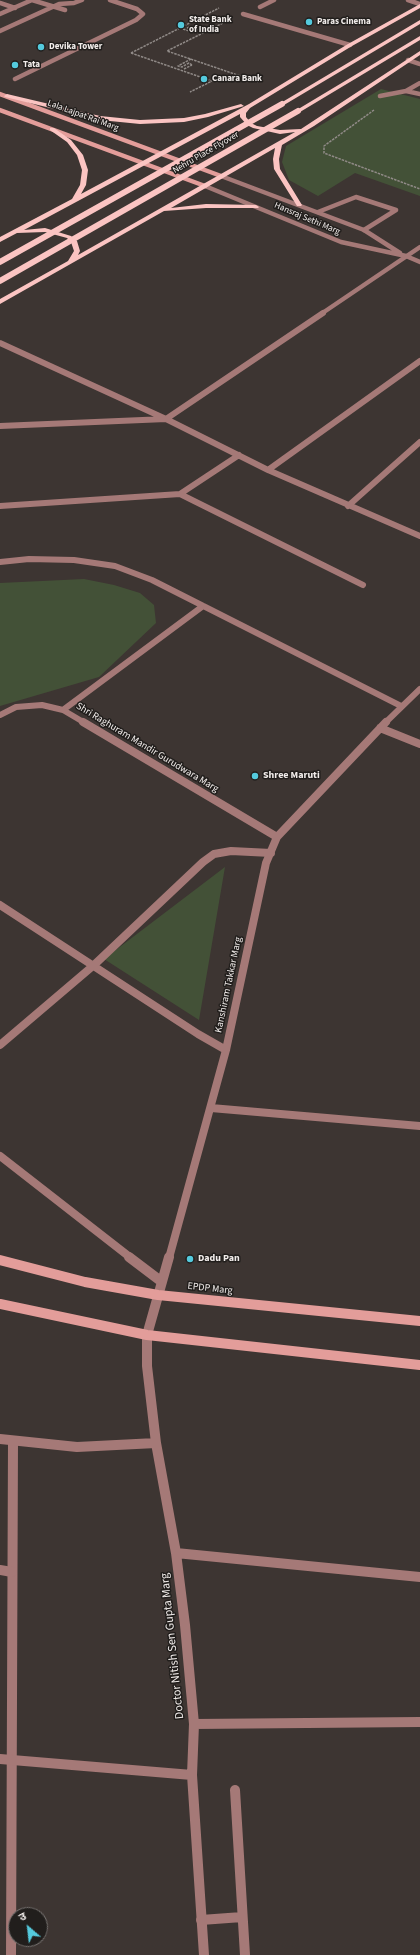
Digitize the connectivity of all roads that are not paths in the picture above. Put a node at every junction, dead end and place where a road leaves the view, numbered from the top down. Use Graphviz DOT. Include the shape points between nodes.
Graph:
graph roads {
  1 [pos="32,0"];
  2 [pos="82,0"];
  3 [pos="110,0"];
  4 [pos="274,0"];
  5 [pos="412,0"];
  6 [pos="0,3"];
  7 [pos="420,5"];
  8 [pos="53,7"];
  9 [pos="260,7"];
  10 [pos="14,8"];
  11 [pos="66,10"];
  12 [pos="0,14"];
  13 [pos="243,14"];
  14 [pos="420,22"];
  15 [pos="0,31"];
  16 [pos="420,38"];
  17 [pos="350,45"];
  18 [pos="420,53"];
  19 [pos="408,60"];
  20 [pos="420,64"];
  21 [pos="15,79"];
  22 [pos="420,83"];
  23 [pos="420,90"];
  24 [pos="406,91"];
  25 [pos="417,93"];
  26 [pos="0,94"];
  27 [pos="7,96"];
  28 [pos="380,96"];
  29 [pos="260,99"];
  30 [pos="250,106"];
  31 [pos="0,110"];
  32 [pos="312,125"];
  33 [pos="52,129"];
  34 [pos="279,144"];
  35 [pos="161,154"];
  36 [pos="144,163"];
  37 [pos="221,176"];
  38 [pos="205,186"];
  39 [pos="74,201"];
  40 [pos="299,205"];
  41 [pos="256,207"];
  42 [pos="161,210"];
  43 [pos="318,212"];
  44 [pos="364,230"];
  45 [pos="3,238"];
  46 [pos="420,247"];
  47 [pos="406,256"];
  48 [pos="0,262"];
  49 [pos="420,262"];
  50 [pos="64,265"];
  51 [pos="0,280"];
  52 [pos="0,302"];
  53 [pos="0,343"];
  54 [pos="420,361"];
  55 [pos="166,419"];
  56 [pos="0,426"];
  57 [pos="420,442"];
  58 [pos="239,455"];
  59 [pos="268,470"];
  60 [pos="180,494"];
  61 [pos="0,506"];
  62 [pos="348,506"];
  63 [pos="420,536"];
  64 [pos="0,562"];
  65 [pos="363,585"];
  66 [pos="203,606"];
  67 [pos="420,689"];
  68 [pos="402,706"];
  69 [pos="63,710"];
  70 [pos="0,714"];
  71 [pos="380,728"];
  72 [pos="420,744"];
  73 [pos="277,837"];
  74 [pos="271,853"];
  75 [pos="0,905"];
  76 [pos="94,965"];
  77 [pos="0,1045"];
  78 [pos="226,1050"];
  79 [pos="211,1108"];
  80 [pos="420,1126"];
  81 [pos="0,1156"];
  82 [pos="0,1260"];
  83 [pos="162,1282"];
  84 [pos="158,1295"];
  85 [pos="0,1304"];
  86 [pos="420,1321"];
  87 [pos="147,1335"];
  88 [pos="420,1365"];
  89 [pos="0,1439"];
  90 [pos="13,1442"];
  91 [pos="156,1443"];
  92 [pos="176,1553"];
  93 [pos="0,1570"];
  94 [pos="12,1572"];
  95 [pos="420,1577"];
  96 [pos="420,1722"];
  97 [pos="194,1724"];
  98 [pos="0,1759"];
  99 [pos="12,1760"];
  100 [pos="192,1775"];
  101 [pos="235,1790"];
  102 [pos="242,1917"];
  103 [pos="202,1920"];
  104 [pos="11,1955"];
  105 [pos="204,1955"];
  106 [pos="244,1955"];
  1 -- 8 [label="street"];
  1 -- 10 [label="street"];
  2 -- 8 [label="street" via="74,4 59,4"];
  3 -- 21 [label="street" via="137,9 142,14 136,20"];
  4 -- 9 [label="street"];
  5 -- 7 [label="street"];
  6 -- 10 [label="street"];
  7 -- 17 [label="main road"];
  8 -- 11 [label="street"];
  8 -- 15 [label="street"];
  10 -- 12 [label="street"];
  13 -- 17 [label="street"];
  14 -- 48 [label="main road, Nehru Place Flyover, bridge" via="282,104"];
  16 -- 51 [label="main road, Nehru Place Flyover, bridge" via="298,111"];
  17 -- 29 [label="main road"];
  18 -- 19 [label="main road"];
  19 -- 20 [label="street"];
  19 -- 32 [label="main road"];
  22 -- 24 [label="street"];
  23 -- 25 [label="street"];
  24 -- 25 [label="street"];
  24 -- 28 [label="street"];
  26 -- 27 [label="main road, Lala Lajpat Rai Marg"];
  27 -- 29 [label="main road" via="100,118 140,122 206,116"];
  27 -- 35 [label="main road, Lala Lajpat Rai Marg"];
  29 -- 30 [label="main road"];
  30 -- 32 [label="main road" via="243,117 249,124 262,130 289,132"];
  30 -- 35 [label="main road"];
  31 -- 33 [label="main road"];
  32 -- 34 [label="main road"];
  33 -- 36 [label="main road"];
  33 -- 39 [label="main road" via="69,141 80,155 85,170 83,185"];
  34 -- 37 [label="main road"];
  34 -- 40 [label="main road" via="277,169"];
  35 -- 36 [label="main road"];
  35 -- 37 [label="main road, Lala Lajpat Rai Marg"];
  36 -- 38 [label="main road"];
  36 -- 39 [label="main road"];
  37 -- 38 [label="main road"];
  37 -- 40 [label="street, Hansraj Sethi Marg"];
  38 -- 41 [label="street, Hansraj Sethi Marg"];
  38 -- 42 [label="main road"];
  39 -- 45 [label="main road"];
  40 -- 43 [label="street, Hansraj Sethi Marg"];
  41 -- 42 [label="main road" via="206,206"];
  41 -- 47 [label="street, Hansraj Sethi Marg" via="341,242"];
  42 -- 50 [label="main road"];
  43 -- 44 [label="street, Hansraj Sethi Marg"];
  43 -- 44 [label="street" via="356,197 396,210"];
  44 -- 47 [label="street, Hansraj Sethi Marg"];
  45 -- 50 [label="main road" via="24,231 39,230 69,237 77,251 71,261"];
  46 -- 47 [label="street"];
  47 -- 49 [label="street, Hansraj Sethi Marg"];
  47 -- 55 [label="street"];
  50 -- 52 [label="main road"];
  53 -- 55 [label="street"];
  54 -- 59 [label="street"];
  55 -- 56 [label="street"];
  55 -- 58 [label="street"];
  57 -- 62 [label="street"];
  58 -- 59 [label="street"];
  58 -- 60 [label="street"];
  59 -- 62 [label="street"];
  60 -- 61 [label="street"];
  60 -- 65 [label="street"];
  62 -- 63 [label="street"];
  64 -- 66 [label="street" via="74,560 115,566 152,580"];
  66 -- 68 [label="street"];
  66 -- 69 [label="street"];
  67 -- 68 [label="street, Kanshiram Takkar Marg"];
  68 -- 71 [label="street, Kanshiram Takkar Marg"];
  69 -- 70 [label="street, Shri Raghuram Mandir Gurudwara Marg" via="42,705 16,708"];
  69 -- 73 [label="street, Shri Raghuram Mandir Gurudwara Marg"];
  71 -- 72 [label="street"];
  71 -- 73 [label="street, Kanshiram Takkar Marg"];
  73 -- 74 [label="street, Kanshiram Takkar Marg"];
  74 -- 76 [label="street" via="231,851 214,854"];
  74 -- 78 [label="street, Kanshiram Takkar Marg" via="266,863"];
  75 -- 76 [label="street"];
  76 -- 77 [label="street"];
  76 -- 78 [label="street"];
  78 -- 79 [label="street, Kanshiram Takkar Marg"];
  79 -- 80 [label="street"];
  79 -- 83 [label="street, Kanshiram Takkar Marg"];
  81 -- 83 [label="street"];
  82 -- 84 [label="main road, EPDP Marg" via="85,1282"];
  83 -- 84 [label="street, Kanshiram Takkar Marg"];
  84 -- 86 [label="main road, EPDP Marg"];
  84 -- 87 [label="street, Kanshiram Takkar Marg"];
  85 -- 87 [label="main road"];
  87 -- 88 [label="main road"];
  87 -- 91 [label="street, Doctor Nitish Sen Gupta Marg" via="147,1366"];
  89 -- 90 [label="street"];
  90 -- 91 [label="street" via="77,1447"];
  90 -- 94 [label="street"];
  91 -- 92 [label="street, Doctor Nitish Sen Gupta Marg"];
  92 -- 95 [label="street"];
  92 -- 97 [label="street, Doctor Nitish Sen Gupta Marg"];
  93 -- 94 [label="street"];
  94 -- 99 [label="street"];
  96 -- 97 [label="street"];
  97 -- 100 [label="street, Doctor Nitish Sen Gupta Marg"];
  98 -- 99 [label="street"];
  99 -- 100 [label="street"];
  99 -- 104 [label="street"];
  100 -- 103 [label="street, Doctor Nitish Sen Gupta Marg"];
  101 -- 102 [label="street"];
  102 -- 103 [label="street"];
  102 -- 106 [label="street"];
  103 -- 105 [label="street, Doctor Nitish Sen Gupta Marg"];
}
